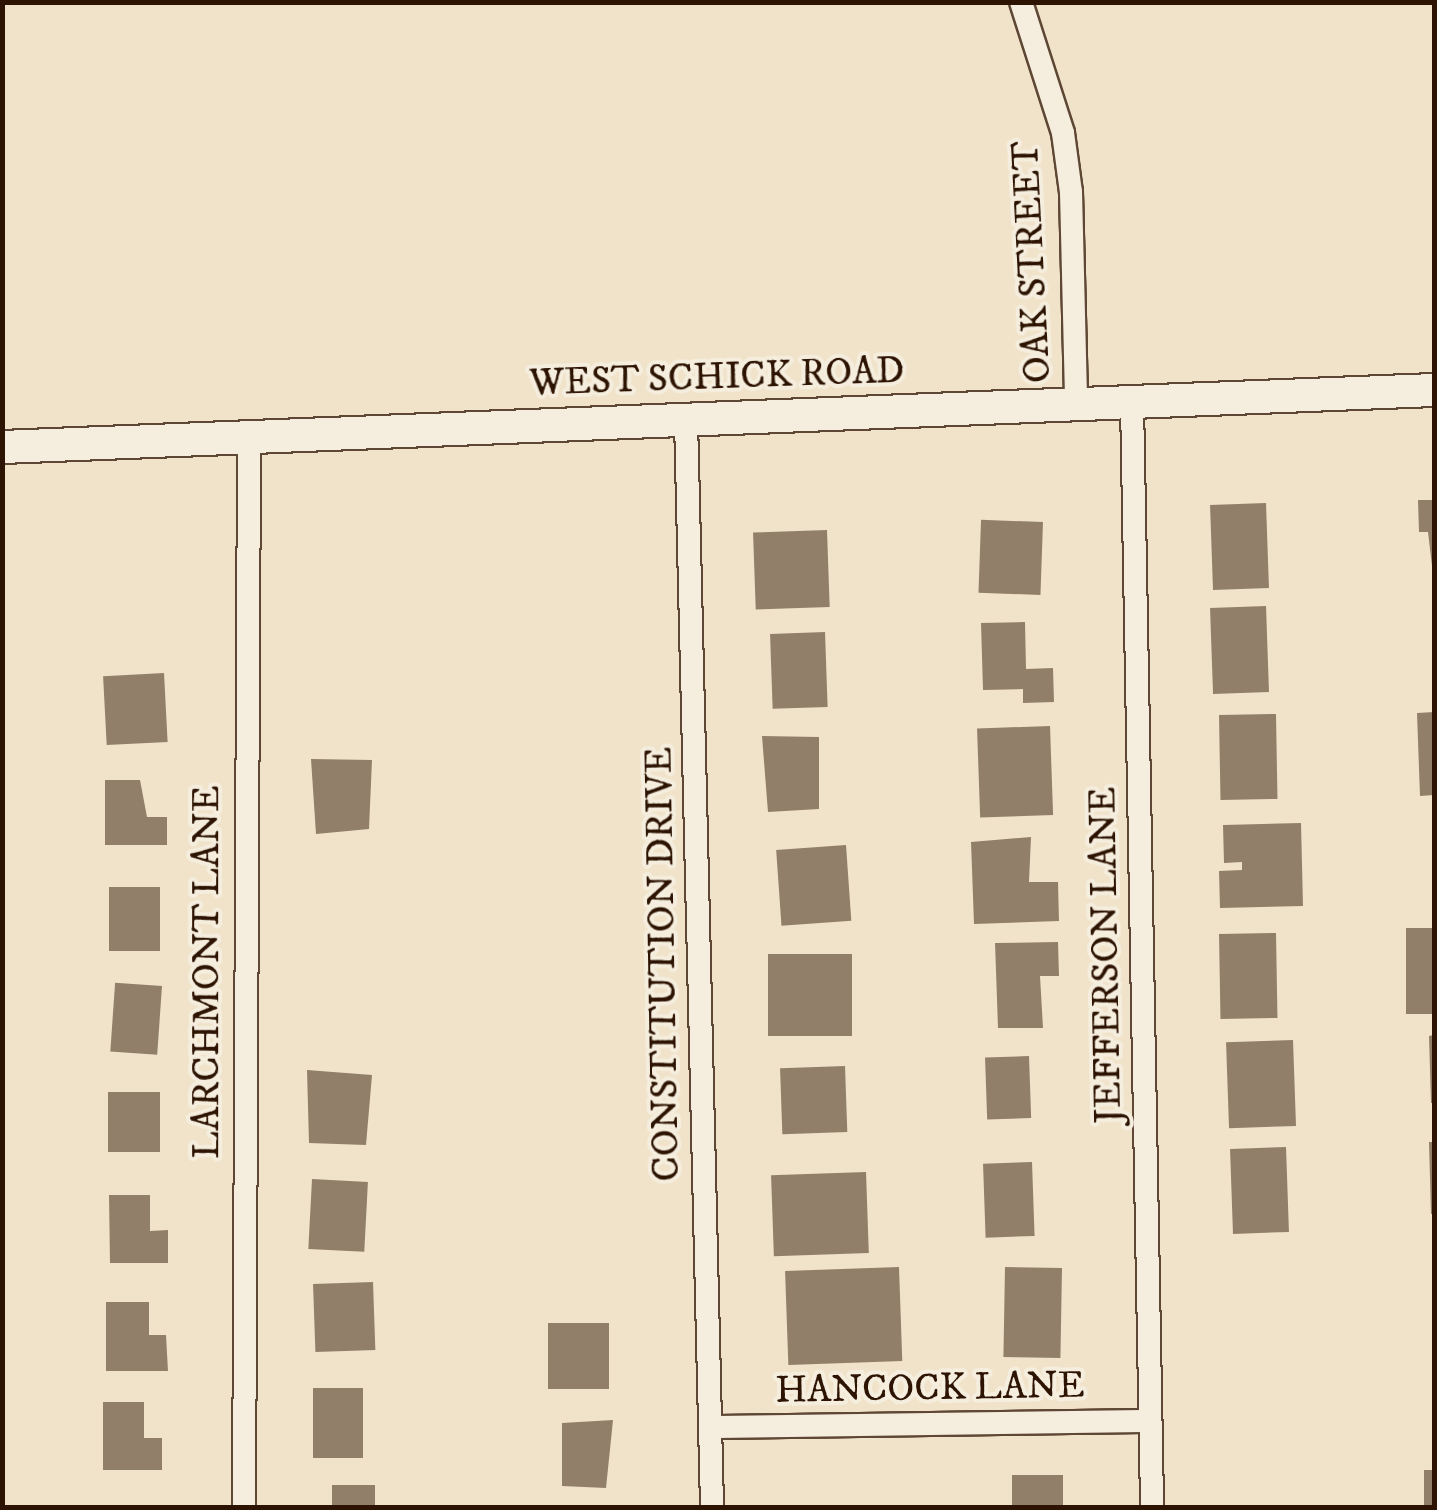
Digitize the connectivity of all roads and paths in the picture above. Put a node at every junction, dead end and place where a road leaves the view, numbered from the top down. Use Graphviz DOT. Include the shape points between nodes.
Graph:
graph roads {
  1 [pos="1021,2"];
  2 [pos="1434,390"];
  3 [pos="1132,402"];
  4 [pos="1076,404"];
  5 [pos="686,419"];
  6 [pos="249,437"];
  7 [pos="2,447"];
  8 [pos="1150,1421"];
  9 [pos="711,1427"];
  10 [pos="244,1508"];
  11 [pos="712,1508"];
  12 [pos="1152,1508"];
  1 -- 4 [label="street, OAK STREET" via="1066,153"];
  2 -- 3 [label="street, WEST SCHICK ROAD"];
  3 -- 4 [label="street, WEST SCHICK ROAD"];
  3 -- 8 [label="street, JEFFERSON LANE"];
  4 -- 5 [label="street, WEST SCHICK ROAD"];
  5 -- 6 [label="street, WEST SCHICK ROAD"];
  5 -- 9 [label="street, CONSTITUTION DRIVE"];
  6 -- 7 [label="street, WEST SCHICK ROAD"];
  6 -- 10 [label="street, LARCHMONT LANE"];
  8 -- 9 [label="street, HANCOCK LANE"];
  8 -- 12 [label="street, JEFFERSON LANE"];
  9 -- 11 [label="street, CONSTITUTION DRIVE"];
}
